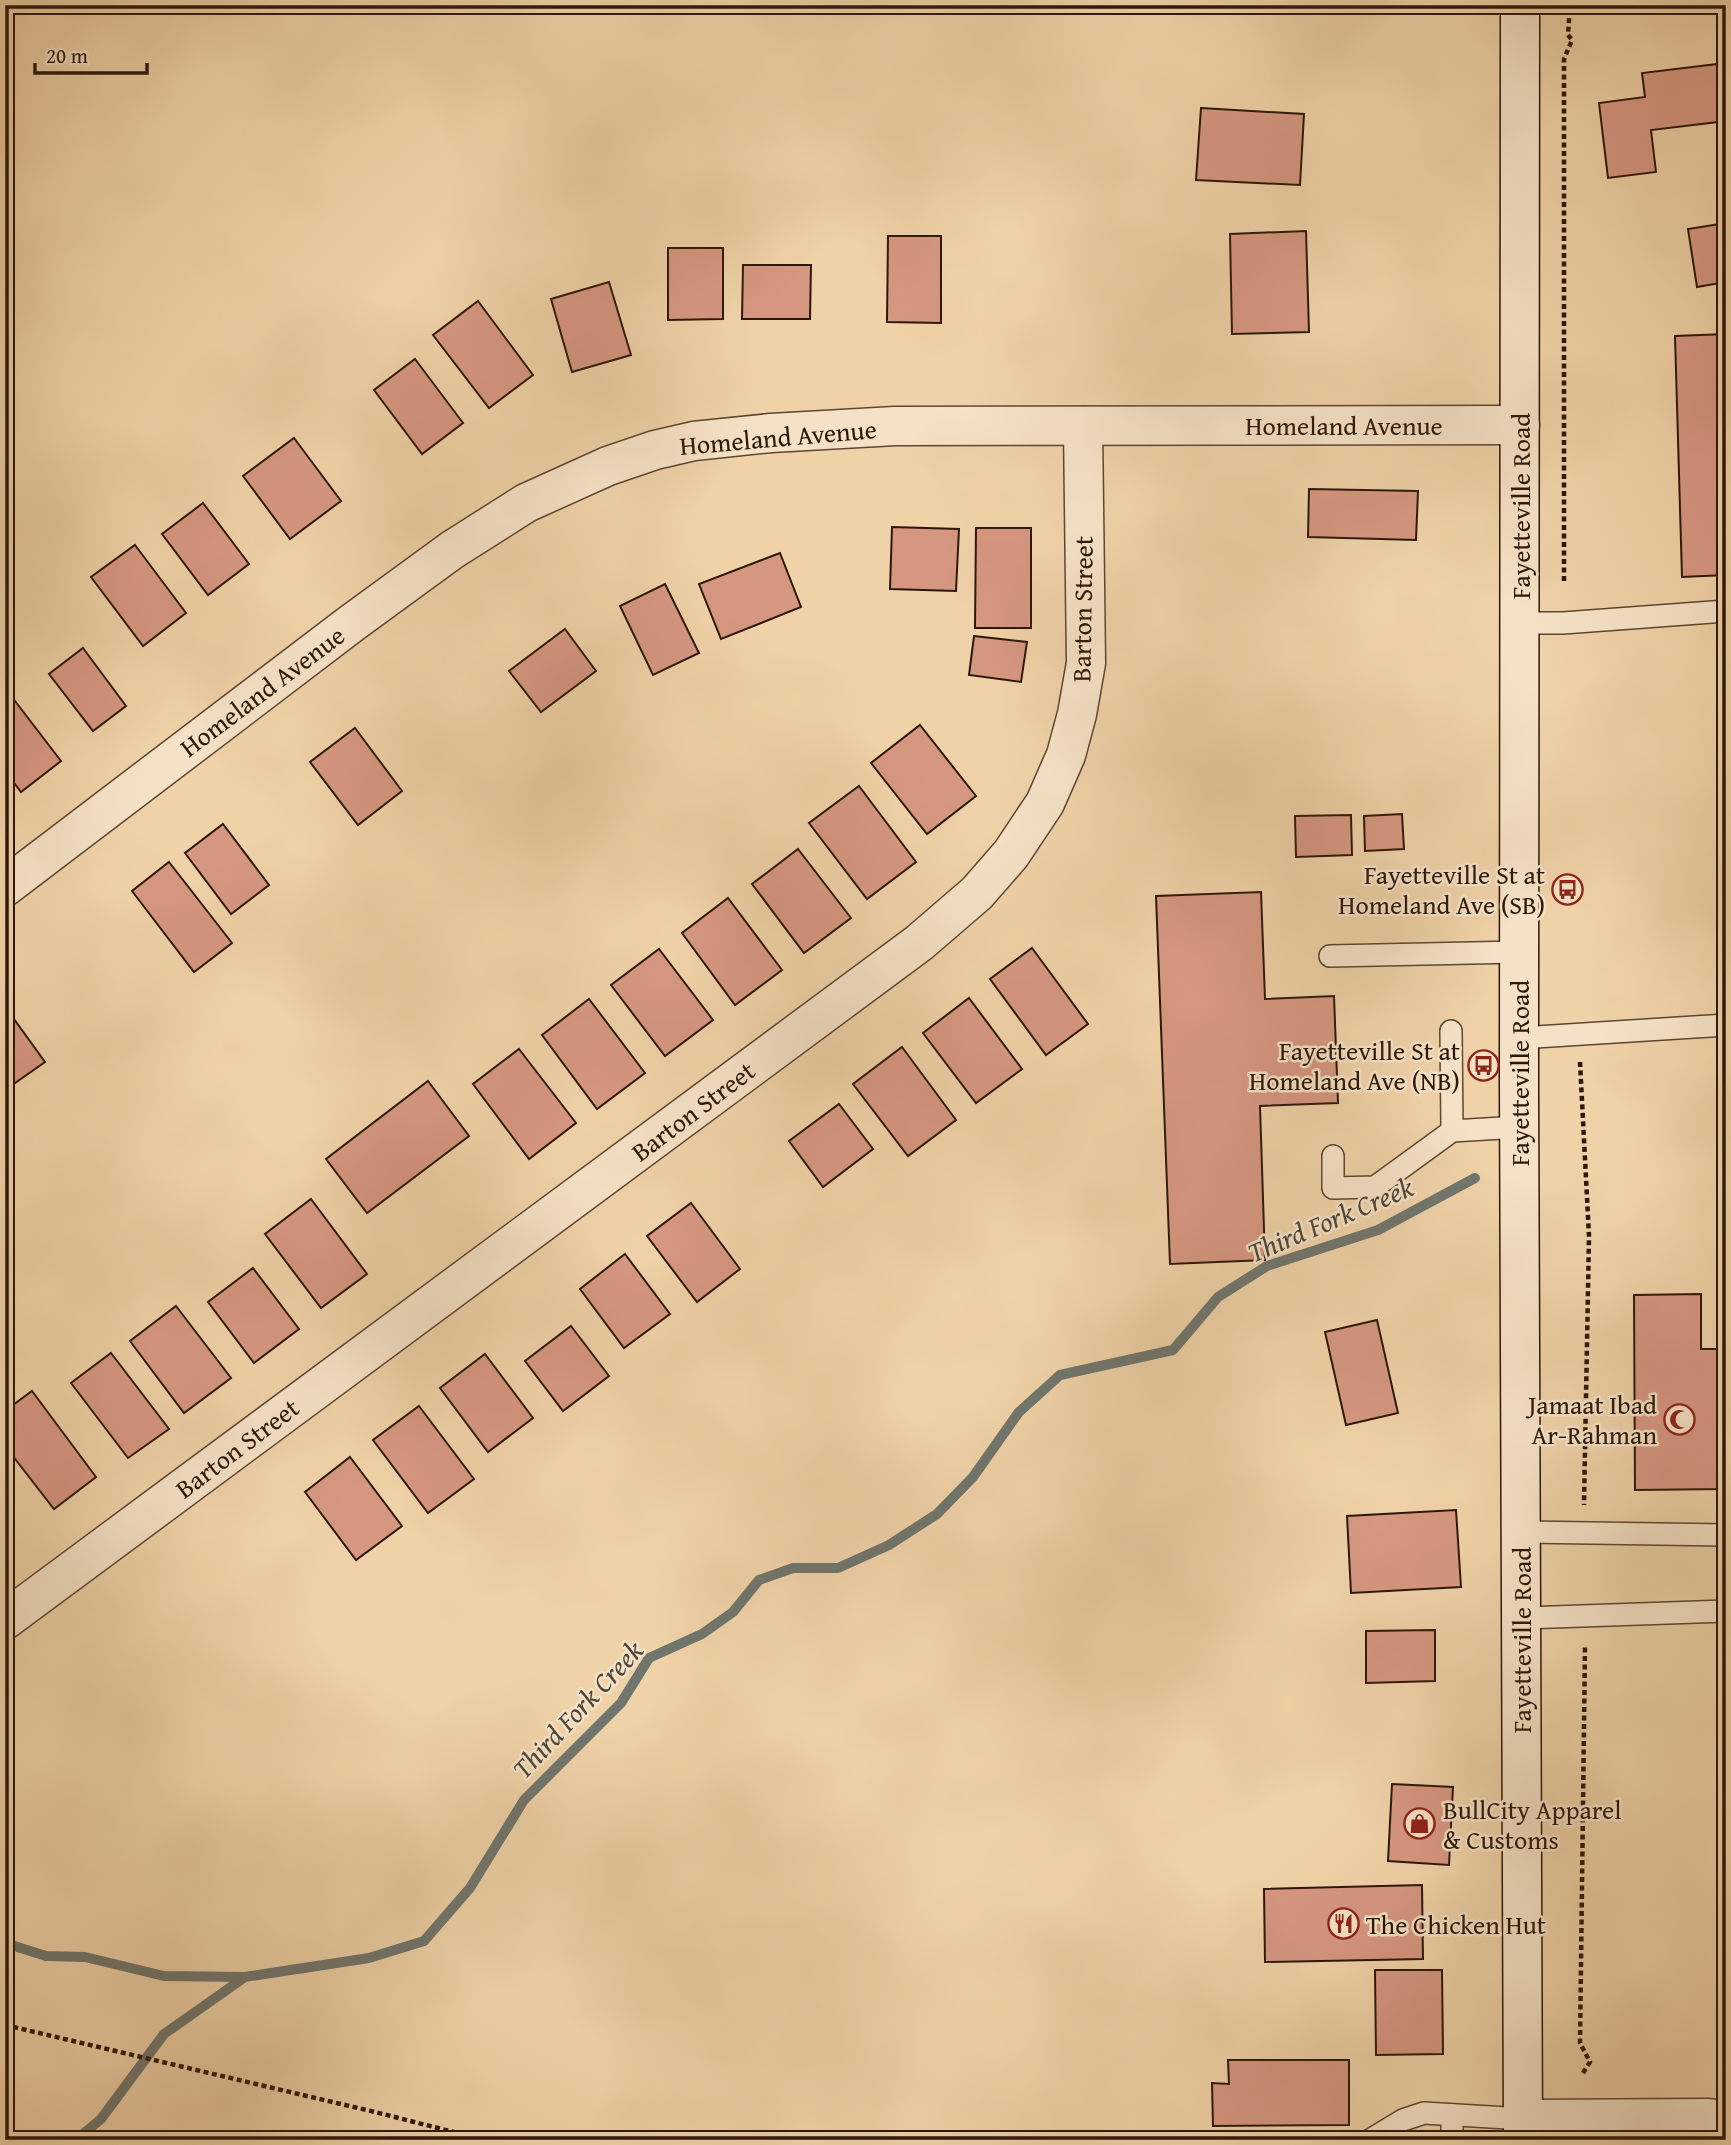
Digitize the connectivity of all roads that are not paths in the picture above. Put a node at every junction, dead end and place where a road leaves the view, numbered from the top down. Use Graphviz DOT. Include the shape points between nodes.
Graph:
graph roads {
  1 [pos="1520,5"];
  2 [pos="1520,425"];
  3 [pos="1083,426"];
  4 [pos="1726,611"];
  5 [pos="1520,623"];
  6 [pos="5,887"];
  7 [pos="1520,952"];
  8 [pos="1330,956"];
  9 [pos="1726,1025"];
  10 [pos="1451,1031"];
  11 [pos="1519,1038"];
  12 [pos="1519,1127"];
  13 [pos="1452,1131"];
  14 [pos="1333,1156"];
  15 [pos="1521,1532"];
  16 [pos="1726,1535"];
  17 [pos="1726,1611"];
  18 [pos="1521,1618"];
  19 [pos="5,1620"];
  20 [pos="1452,2115"];
  21 [pos="1711,2126"];
  22 [pos="1523,2129"];
  23 [pos="1370,2140"];
  24 [pos="1452,2140"];
  1 -- 2 [label="street, Fayetteville Road"];
  2 -- 3 [label="street, Homeland Avenue"];
  2 -- 5 [label="street, Fayetteville Road"];
  3 -- 6 [label="street, Homeland Avenue" via="895,426 771,433 694,441 608,466 526,503 452,550"];
  3 -- 19 [label="street, Barton Street" via="1086,663 1077,714 1066,755 1045,803 1011,854 977,893 919,943"];
  4 -- 5 [label="lane"];
  5 -- 7 [label="street, Fayetteville Road"];
  7 -- 8 [label="lane"];
  7 -- 11 [label="street, Fayetteville Road"];
  9 -- 11 [label="lane"];
  10 -- 13 [label="lane"];
  11 -- 12 [label="street, Fayetteville Road"];
  12 -- 13 [label="lane"];
  12 -- 15 [label="street, Fayetteville Road"];
  13 -- 14 [label="lane" via="1375,1187 1333,1188"];
  15 -- 16 [label="lane"];
  15 -- 18 [label="street, Fayetteville Road"];
  17 -- 18 [label="lane"];
  18 -- 22 [label="street, Fayetteville Road"];
  20 -- 22 [label="lane"];
  20 -- 23 [label="lane" via="1424,2113"];
  20 -- 24 [label="lane"];
  21 -- 22 [label="street"];
}
